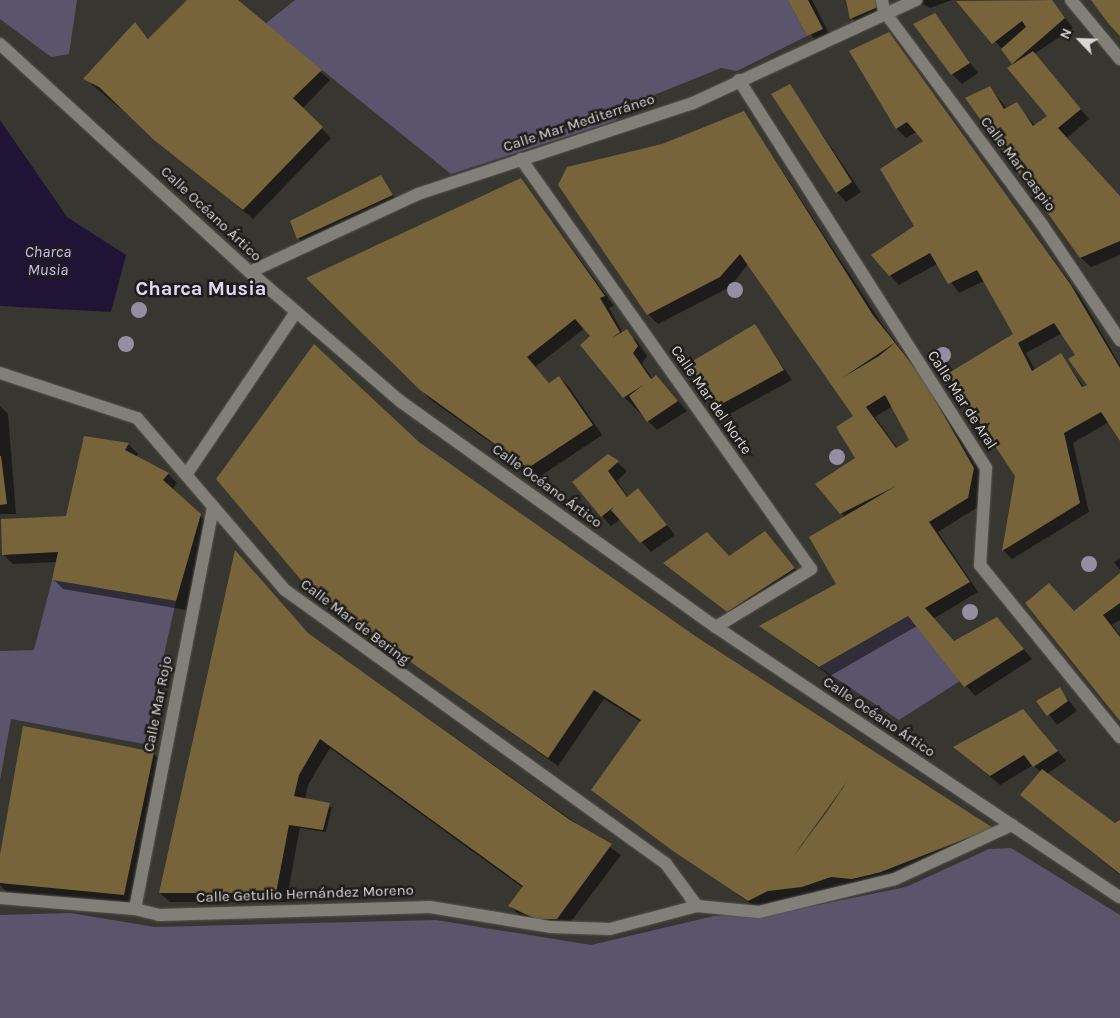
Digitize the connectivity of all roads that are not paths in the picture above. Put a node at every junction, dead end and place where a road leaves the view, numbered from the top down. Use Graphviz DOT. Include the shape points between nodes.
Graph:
graph roads {
  1 [pos="916,0"];
  2 [pos="1071,0"];
  3 [pos="883,6"];
  4 [pos="0,44"];
  5 [pos="1120,59"];
  6 [pos="739,80"];
  7 [pos="521,159"];
  8 [pos="250,272"];
  9 [pos="296,312"];
  10 [pos="1120,340"];
  11 [pos="0,373"];
  12 [pos="186,475"];
  13 [pos="213,506"];
  14 [pos="716,627"];
  15 [pos="1120,737"];
  16 [pos="1012,825"];
  17 [pos="1120,897"];
  18 [pos="0,898"];
  19 [pos="697,906"];
  20 [pos="135,909"];
  1 -- 3 [label="street, Calle Mar Mediterráneo"];
  2 -- 5 [label="street"];
  3 -- 6 [label="street, Calle Mar Mediterráneo"];
  3 -- 10 [label="street, Calle Mar Caspio" via="1043,226"];
  4 -- 8 [label="street, Calle Océano Ártico"];
  6 -- 7 [label="street, Calle Mar Mediterráneo" via="693,103"];
  6 -- 15 [label="street, Calle Mar de Aral" via="986,468 980,565"];
  7 -- 8 [label="street, Calle Mar Mediterráneo" via="418,194"];
  7 -- 14 [label="street, Calle Mar del Norte" via="811,569"];
  8 -- 9 [label="street, Calle Océano Ártico"];
  9 -- 12 [label="street"];
  9 -- 14 [label="street, Calle Océano Ártico" via="400,401"];
  11 -- 12 [label="street, Calle Mar de Bering" via="138,418"];
  12 -- 13 [label="street, Calle Mar de Bering"];
  13 -- 19 [label="street, Calle Mar de Bering" via="284,590 666,864"];
  13 -- 20 [label="street, Calle Mar Rojo"];
  14 -- 16 [label="street, Calle Océano Ártico"];
  16 -- 17 [label="street, Calle Océano Ártico"];
  16 -- 19 [label="street, Calle Getulio Hernández Moreno" via="895,879 759,912"];
  18 -- 20 [label="street, Calle Getulio Hernández Moreno"];
  19 -- 20 [label="street, Calle Getulio Hernández Moreno" via="610,929 551,927 430,907 159,915"];
}
